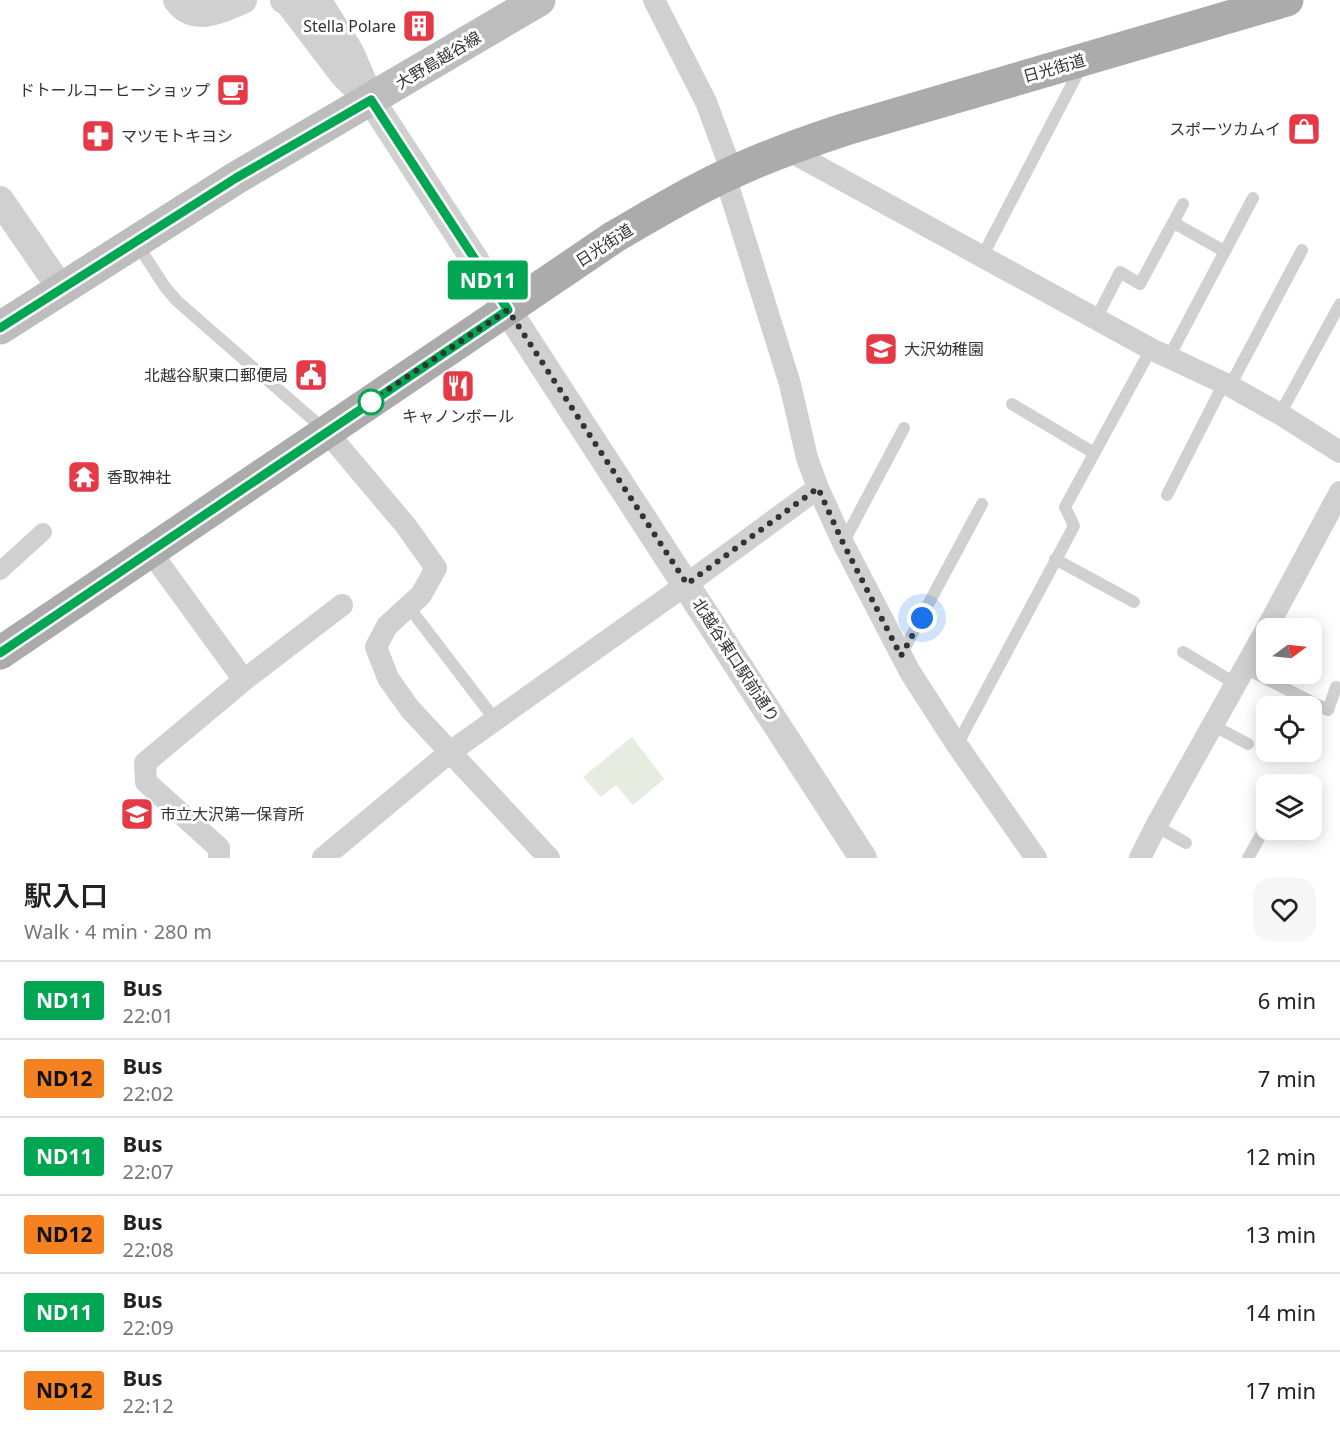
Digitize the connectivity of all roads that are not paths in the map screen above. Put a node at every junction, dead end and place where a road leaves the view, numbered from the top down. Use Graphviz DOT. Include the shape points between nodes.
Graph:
graph roads {
  1 [pos="177,0"];
  2 [pos="243,0"];
  3 [pos="284,0"];
  4 [pos="317,0"];
  5 [pos="539,0"];
  6 [pos="654,0"];
  7 [pos="1287,0"];
  8 [pos="1085,59"];
  9 [pos="371,100"];
  10 [pos="786,149"];
  11 [pos="728,174"];
  12 [pos="1253,198"];
  13 [pos="0,200"];
  14 [pos="1183,204"];
  15 [pos="1174,223"];
  16 [pos="136,243"];
  17 [pos="1302,250"];
  18 [pos="1224,251"];
  19 [pos="982,257"];
  20 [pos="62,290"];
  21 [pos="1340,304"];
  22 [pos="508,310"];
  23 [pos="1096,319"];
  24 [pos="0,328"];
  25 [pos="1160,353"];
  26 [pos="1227,385"];
  27 [pos="1012,404"];
  28 [pos="1281,414"];
  29 [pos="904,428"];
  30 [pos="327,432"];
  31 [pos="1340,452"];
  32 [pos="1094,453"];
  33 [pos="818,488"];
  34 [pos="1340,492"];
  35 [pos="1167,495"];
  36 [pos="982,504"];
  37 [pos="43,532"];
  38 [pos="843,543"];
  39 [pos="150,551"];
  40 [pos="1055,560"];
  41 [pos="0,571"];
  42 [pos="687,584"];
  43 [pos="1134,602"];
  44 [pos="342,605"];
  45 [pos="408,606"];
  46 [pos="1273,618"];
  47 [pos="1256,648"];
  48 [pos="1184,652"];
  49 [pos="0,653"];
  50 [pos="901,656"];
  51 [pos="1240,676"];
  52 [pos="244,680"];
  53 [pos="1336,687"];
  54 [pos="496,721"];
  55 [pos="1212,724"];
  56 [pos="1248,744"];
  57 [pos="957,745"];
  58 [pos="450,752"];
  59 [pos="1156,826"];
  60 [pos="1258,840"];
  61 [pos="1186,843"];
  62 [pos="219,858"];
  63 [pos="323,858"];
  64 [pos="549,858"];
  65 [pos="863,858"];
  66 [pos="1036,858"];
  67 [pos="1140,858"];
  68 [pos="1248,858"];
  1 -- 2 [label="street" via="189,11 204,14"];
  3 -- 9 [label="street" via="343,74"];
  4 -- 9 [label="street" via="354,59"];
  5 -- 9 [label="main road, 大野島越谷線"];
  6 -- 11 [label="street" via="706,102"];
  7 -- 8 [label="main road, 日光街道"];
  8 -- 10 [label="main road, 日光街道"];
  8 -- 19 [label="lane"];
  9 -- 16 [label="main road, 大野島越谷線" via="236,178"];
  9 -- 22 [label="street, 北越谷東口駅前通り"];
  10 -- 11 [label="main road, 日光街道"];
  10 -- 19 [label="street"];
  11 -- 22 [label="main road, 日光街道" via="614,237"];
  11 -- 33 [label="street"];
  12 -- 18 [label="lane"];
  13 -- 20 [label="street"];
  14 -- 15 [label="lane"];
  15 -- 18 [label="lane"];
  15 -- 23 [label="lane" via="1140,284 1120,272"];
  16 -- 20 [label="main road, 大野島越谷線"];
  16 -- 30 [label="lane" via="177,301"];
  17 -- 26 [label="lane"];
  18 -- 25 [label="lane"];
  19 -- 23 [label="street"];
  20 -- 24 [label="main road, 大野島越谷線"];
  21 -- 28 [label="lane"];
  22 -- 30 [label="main road, 日光街道"];
  22 -- 42 [label="street, 北越谷東口駅前通り"];
  23 -- 25 [label="street"];
  25 -- 26 [label="street"];
  25 -- 32 [label="lane"];
  26 -- 28 [label="street"];
  26 -- 35 [label="lane"];
  27 -- 32 [label="lane"];
  28 -- 31 [label="street"];
  29 -- 38 [label="lane"];
  30 -- 39 [label="main road, 日光街道"];
  30 -- 45 [label="street" via="436,568 421,596"];
  32 -- 40 [label="lane" via="1065,507 1074,526"];
  33 -- 38 [label="street"];
  33 -- 42 [label="street"];
  34 -- 46 [label="street"];
  36 -- 50 [label="lane"];
  37 -- 41 [label="street"];
  38 -- 50 [label="street"];
  39 -- 49 [label="main road, 日光街道"];
  39 -- 52 [label="street"];
  40 -- 43 [label="lane"];
  40 -- 57 [label="lane"];
  42 -- 54 [label="street"];
  42 -- 65 [label="street, 北越谷東口駅前通り"];
  44 -- 52 [label="street"];
  45 -- 54 [label="lane"];
  45 -- 58 [label="street" via="387,626 376,646 388,678 410,709"];
  47 -- 51 [label="street"];
  48 -- 51 [label="lane"];
  50 -- 57 [label="street"];
  51 -- 53 [label="lane" via="1328,710"];
  51 -- 55 [label="street"];
  52 -- 62 [label="street" via="145,763 146,782 219,848"];
  54 -- 58 [label="street"];
  55 -- 56 [label="lane"];
  55 -- 59 [label="street"];
  57 -- 66 [label="street"];
  58 -- 63 [label="street"];
  58 -- 64 [label="street"];
  59 -- 61 [label="lane"];
  59 -- 67 [label="street"];
  60 -- 68 [label="lane"];
}
